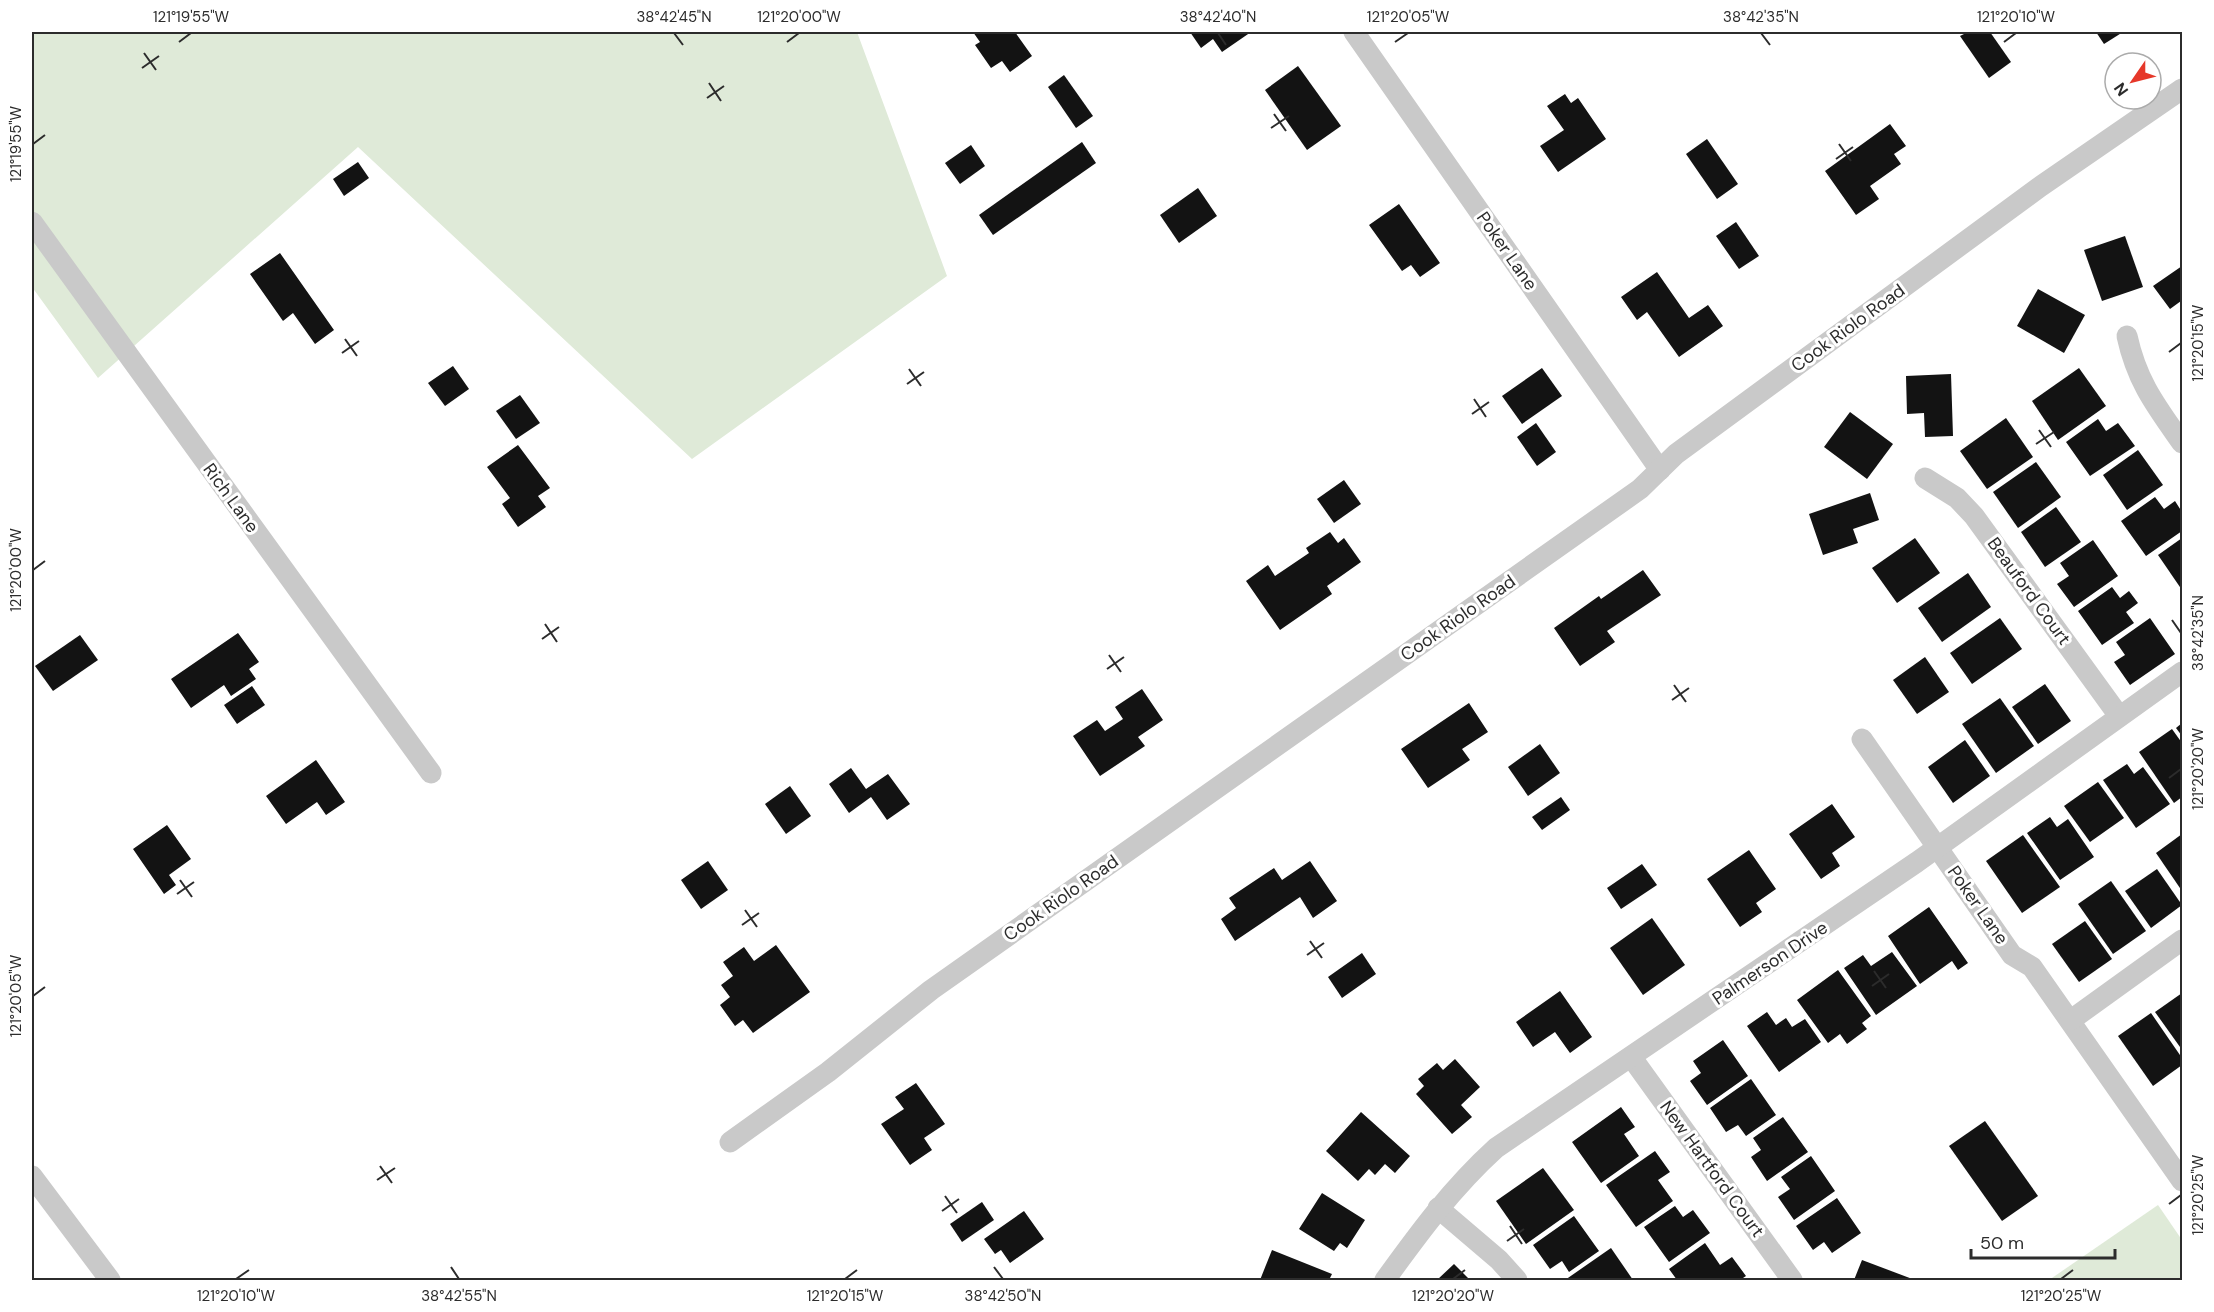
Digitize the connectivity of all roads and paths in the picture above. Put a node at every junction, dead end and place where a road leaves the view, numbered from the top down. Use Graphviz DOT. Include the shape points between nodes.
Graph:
graph roads {
  1 [pos="1354,32"];
  2 [pos="2182,89"];
  3 [pos="32,222"];
  4 [pos="2127,336"];
  5 [pos="2182,443"];
  6 [pos="1660,470"];
  7 [pos="1925,478"];
  8 [pos="2182,672"];
  9 [pos="2119,716"];
  10 [pos="1862,739"];
  11 [pos="430,773"];
  12 [pos="1938,848"];
  13 [pos="2182,940"];
  14 [pos="2071,1020"];
  15 [pos="1632,1058"];
  16 [pos="730,1142"];
  17 [pos="32,1176"];
  18 [pos="2182,1181"];
  19 [pos="1438,1208"];
  20 [pos="110,1281"];
  21 [pos="1385,1281"];
  22 [pos="1517,1281"];
  23 [pos="1792,1281"];
  1 -- 6 [label="street, Poker Lane"];
  2 -- 6 [label="street, Cook Riolo Road" via="2041,186 1676,454"];
  3 -- 11 [label="street, Rich Lane"];
  4 -- 5 [label="street" via="2141,383"];
  6 -- 16 [label="street, Cook Riolo Road" via="1640,489 932,990"];
  7 -- 9 [label="street, Beauford Court" via="1957,498 1974,516"];
  8 -- 9 [label="street, Palmerson Drive"];
  9 -- 12 [label="street, Palmerson Drive"];
  10 -- 12 [label="street, Poker Lane"];
  12 -- 14 [label="street, Poker Lane" via="2012,955 2032,967"];
  12 -- 15 [label="street, Palmerson Drive"];
  13 -- 14 [label="street"];
  14 -- 18 [label="street, Poker Lane"];
  15 -- 19 [label="street, Palmerson Drive" via="1496,1148"];
  15 -- 23 [label="street, New Hartford Court"];
  17 -- 20 [label="street"];
  19 -- 21 [label="street, Palmerson Drive"];
  19 -- 22 [label="street" via="1499,1260"];
}
